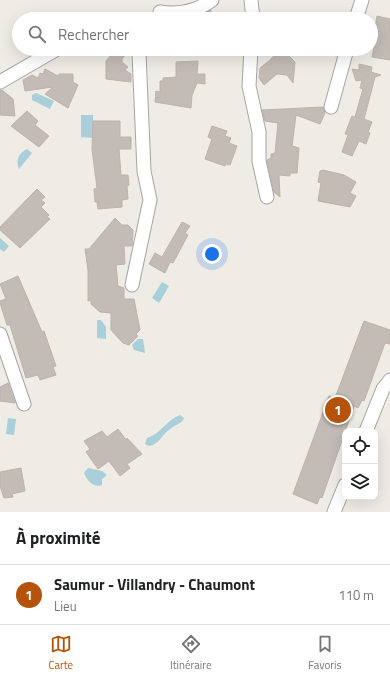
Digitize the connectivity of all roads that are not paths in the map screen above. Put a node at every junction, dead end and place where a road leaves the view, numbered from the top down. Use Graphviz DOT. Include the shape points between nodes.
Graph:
graph roads {
  1 [pos="212,0"];
  2 [pos="251,0"];
  3 [pos="362,0"];
  4 [pos="191,12"];
  5 [pos="252,12"];
  6 [pos="358,12"];
  7 [pos="45,56"];
  8 [pos="139,56"];
  9 [pos="251,56"];
  10 [pos="346,56"];
  11 [pos="0,82"];
  12 [pos="331,108"];
  13 [pos="267,197"];
  14 [pos="132,285"];
  15 [pos="0,334"];
  16 [pos="390,380"];
  17 [pos="24,404"];
  18 [pos="367,428"];
  19 [pos="342,492"];
  20 [pos="334,512"];
  1 -- 4 [label="street"];
  2 -- 5 [label="street"];
  3 -- 6 [label="street"];
  7 -- 11 [label="street"];
  8 -- 14 [label="street" via="144,171 150,200"];
  9 -- 13 [label="street" via="249,86 260,132 260,161"];
  10 -- 12 [label="street"];
  15 -- 17 [label="street"];
  16 -- 18 [label="street" via="383,389"];
  19 -- 20 [label="street"];
}
